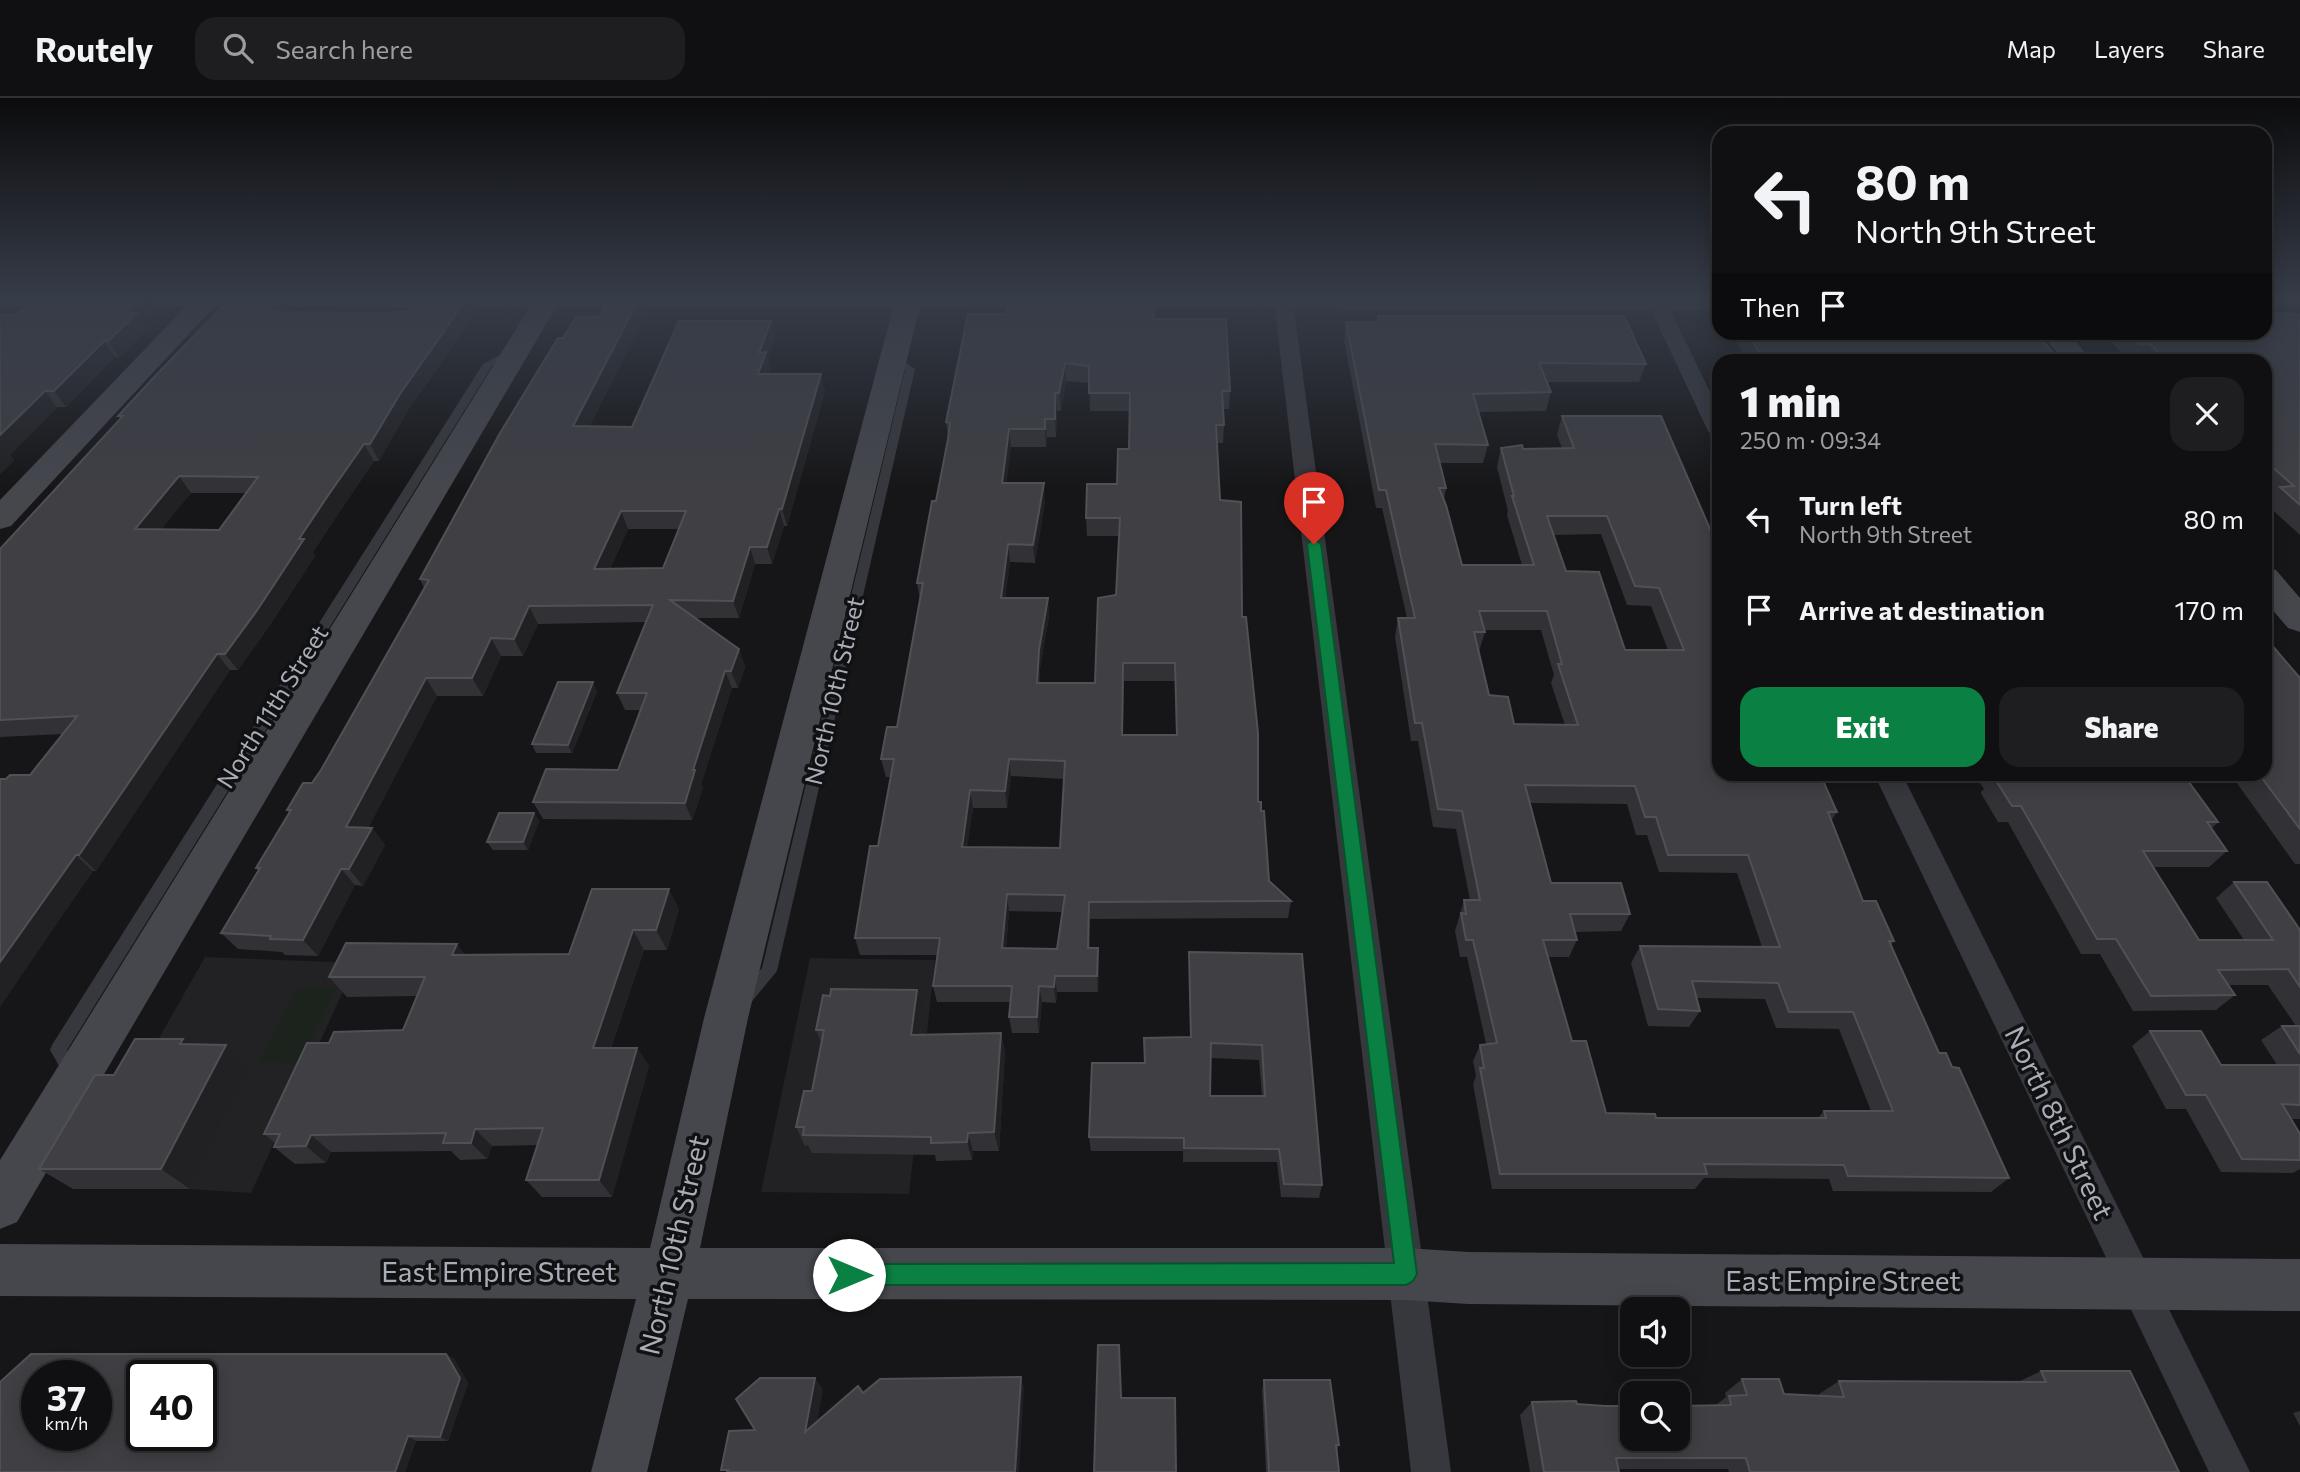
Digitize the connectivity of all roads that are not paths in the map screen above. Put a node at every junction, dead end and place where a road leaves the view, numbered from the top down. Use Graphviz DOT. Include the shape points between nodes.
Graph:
graph roads {
  1 [pos="149,361"];
  2 [pos="511,361"];
  3 [pos="892,361"];
  4 [pos="1291,361"];
  5 [pos="1685,361"];
  6 [pos="1712,417"];
  7 [pos="0,519"];
  8 [pos="2272,587"];
  9 [pos="2300,620"];
  10 [pos="1891,781"];
  11 [pos="0,1205"];
  12 [pos="0,1270"];
  13 [pos="667,1273"];
  14 [pos="1406,1274"];
  15 [pos="2137,1284"];
  16 [pos="2300,1285"];
  17 [pos="619,1472"];
  18 [pos="1431,1472"];
  19 [pos="2230,1472"];
  1 -- 7 [label="main road"];
  2 -- 11 [label="main road, North 11th Street"];
  3 -- 13 [label="main road, North 10th Street" via="726,1018"];
  4 -- 14 [label="street"];
  5 -- 6 [label="street"];
  8 -- 9 [label="main road"];
  10 -- 15 [label="street, North 8th Street"];
  12 -- 13 [label="main road, East Empire Street"];
  13 -- 14 [label="main road, East Empire Street"];
  13 -- 17 [label="main road, North 10th Street"];
  14 -- 15 [label="main road, East Empire Street"];
  14 -- 18 [label="street"];
  15 -- 16 [label="main road, East Empire Street"];
  15 -- 19 [label="street, North 8th Street"];
}
